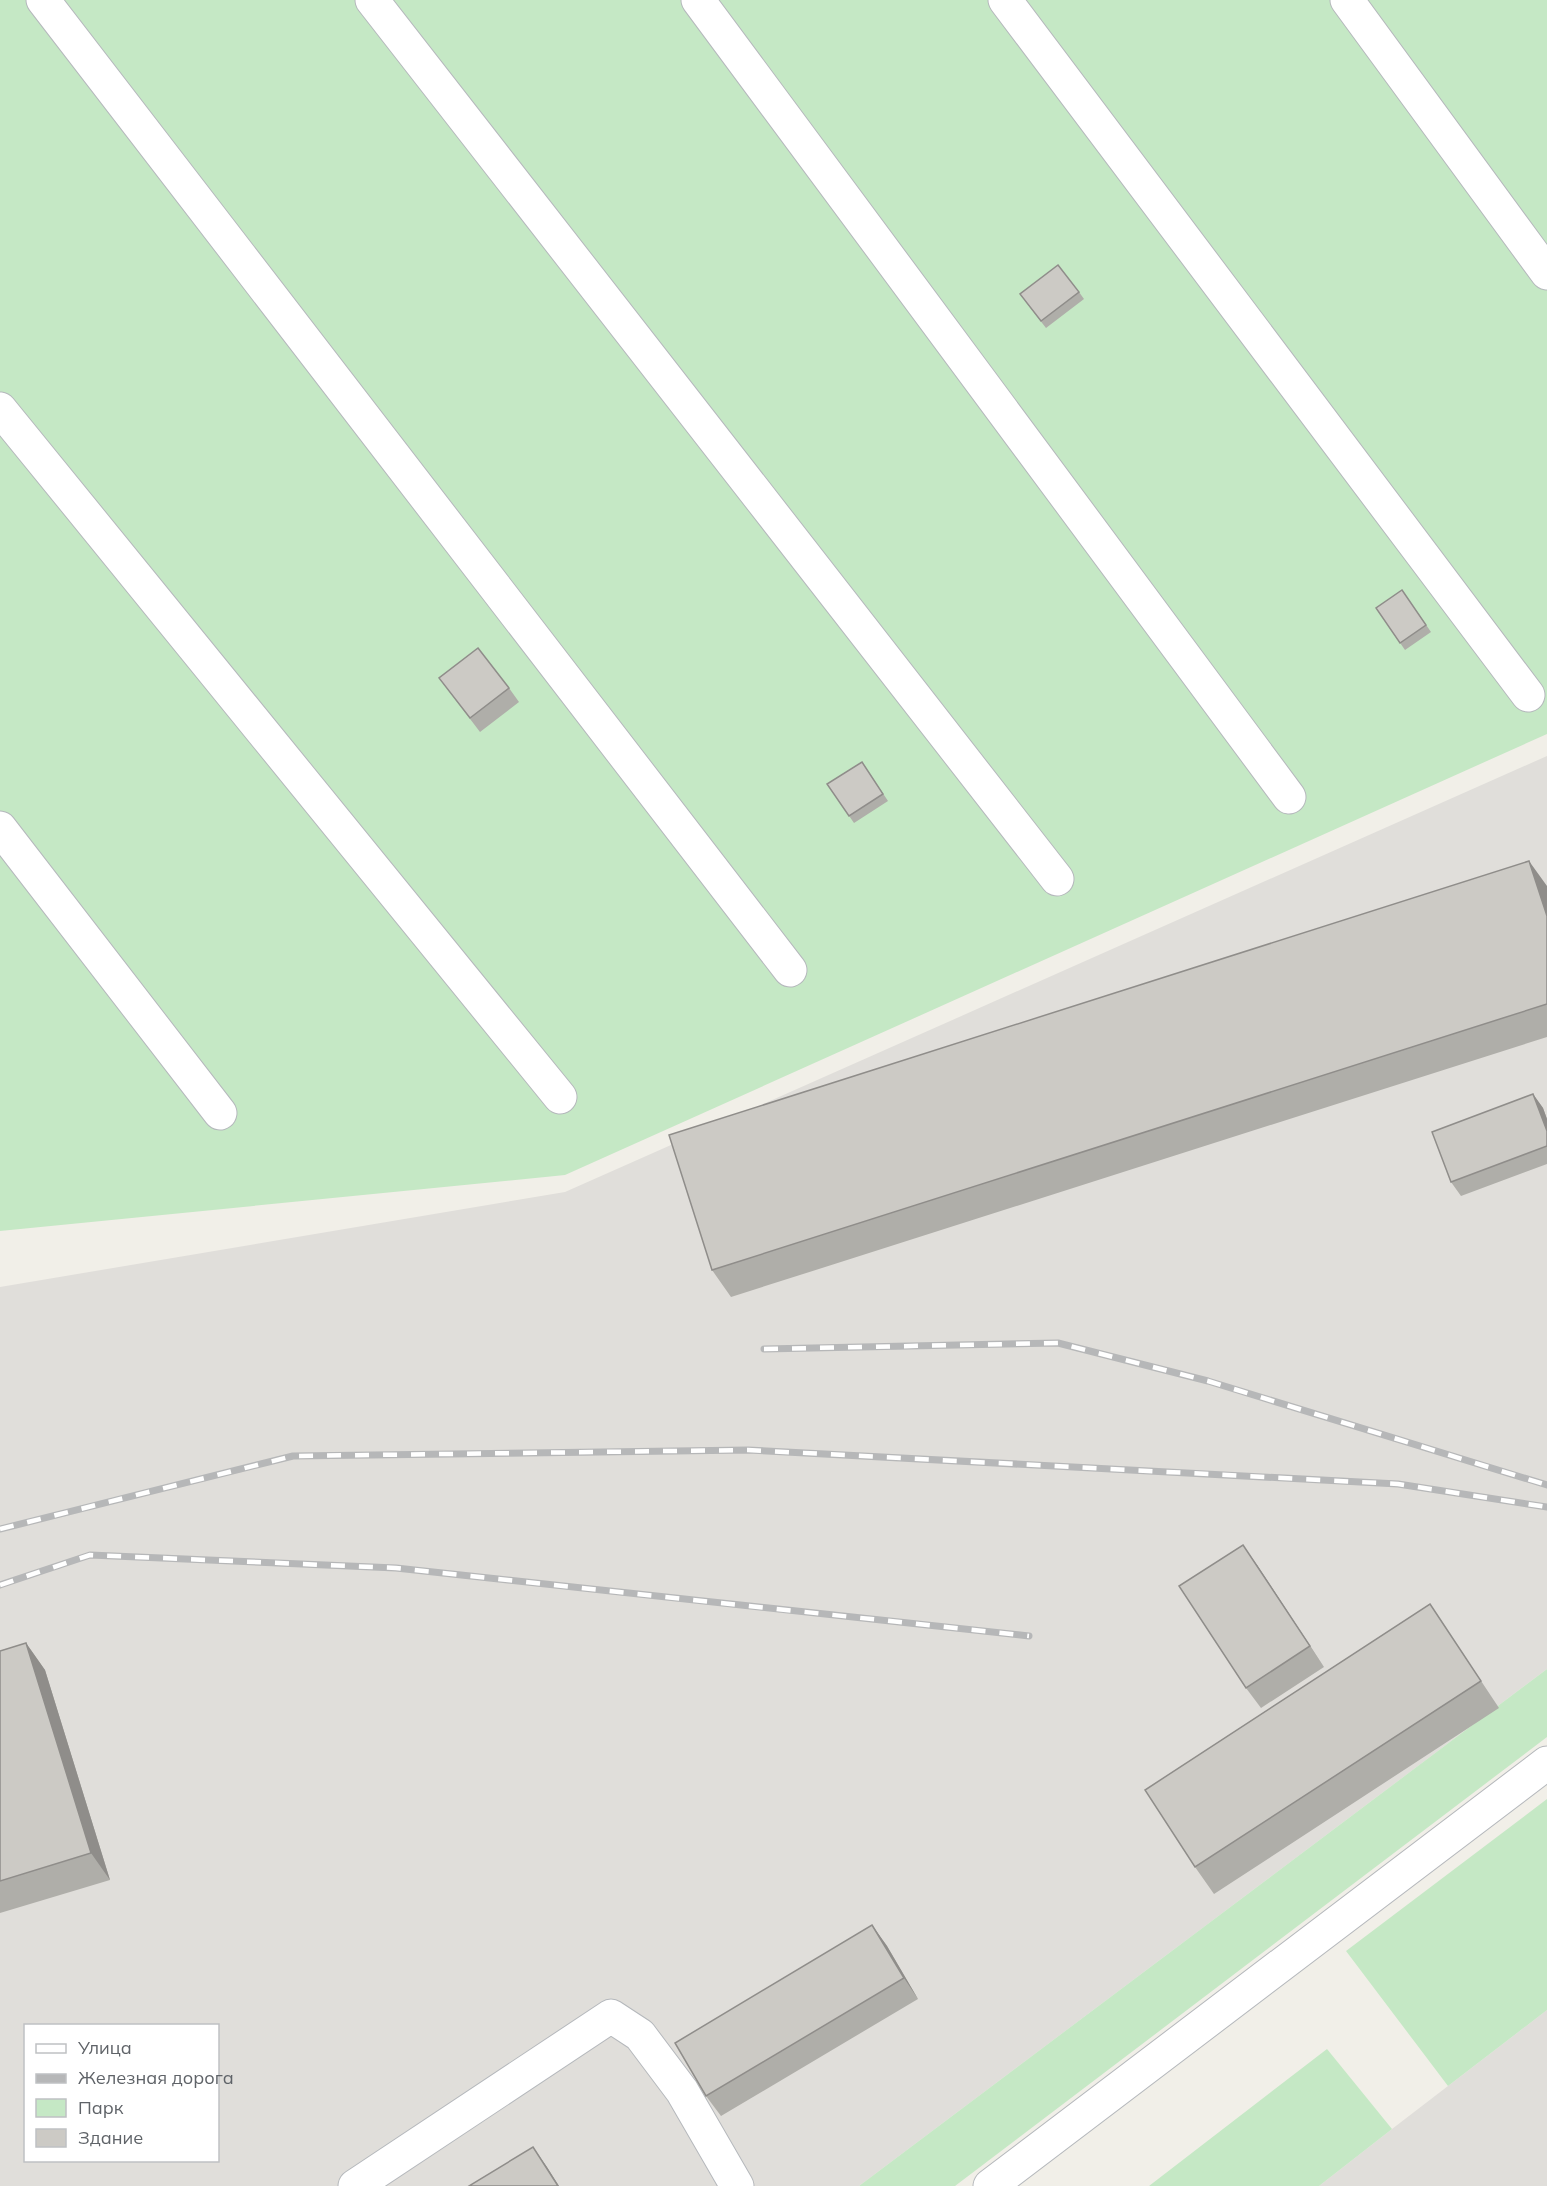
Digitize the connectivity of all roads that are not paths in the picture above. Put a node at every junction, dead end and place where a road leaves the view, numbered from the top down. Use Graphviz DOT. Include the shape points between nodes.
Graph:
graph roads {
  1 [pos="43,0"];
  2 [pos="372,0"];
  3 [pos="698,0"];
  4 [pos="1005,0"];
  5 [pos="1347,0"];
  6 [pos="1547,273"];
  7 [pos="0,408"];
  8 [pos="1528,695"];
  9 [pos="1288,797"];
  10 [pos="0,828"];
  11 [pos="1057,879"];
  12 [pos="790,970"];
  13 [pos="560,1097"];
  14 [pos="220,1113"];
  15 [pos="1547,1763"];
  16 [pos="355,2186"];
  17 [pos="737,2186"];
  18 [pos="990,2186"];
  1 -- 12 [label="lane"];
  2 -- 11 [label="lane"];
  3 -- 9 [label="lane"];
  4 -- 8 [label="lane"];
  5 -- 6 [label="lane"];
  7 -- 13 [label="lane"];
  10 -- 14 [label="lane"];
  15 -- 18 [label="lane"];
  16 -- 17 [label="lane" via="611,2016 640,2035 681,2091"];
}
